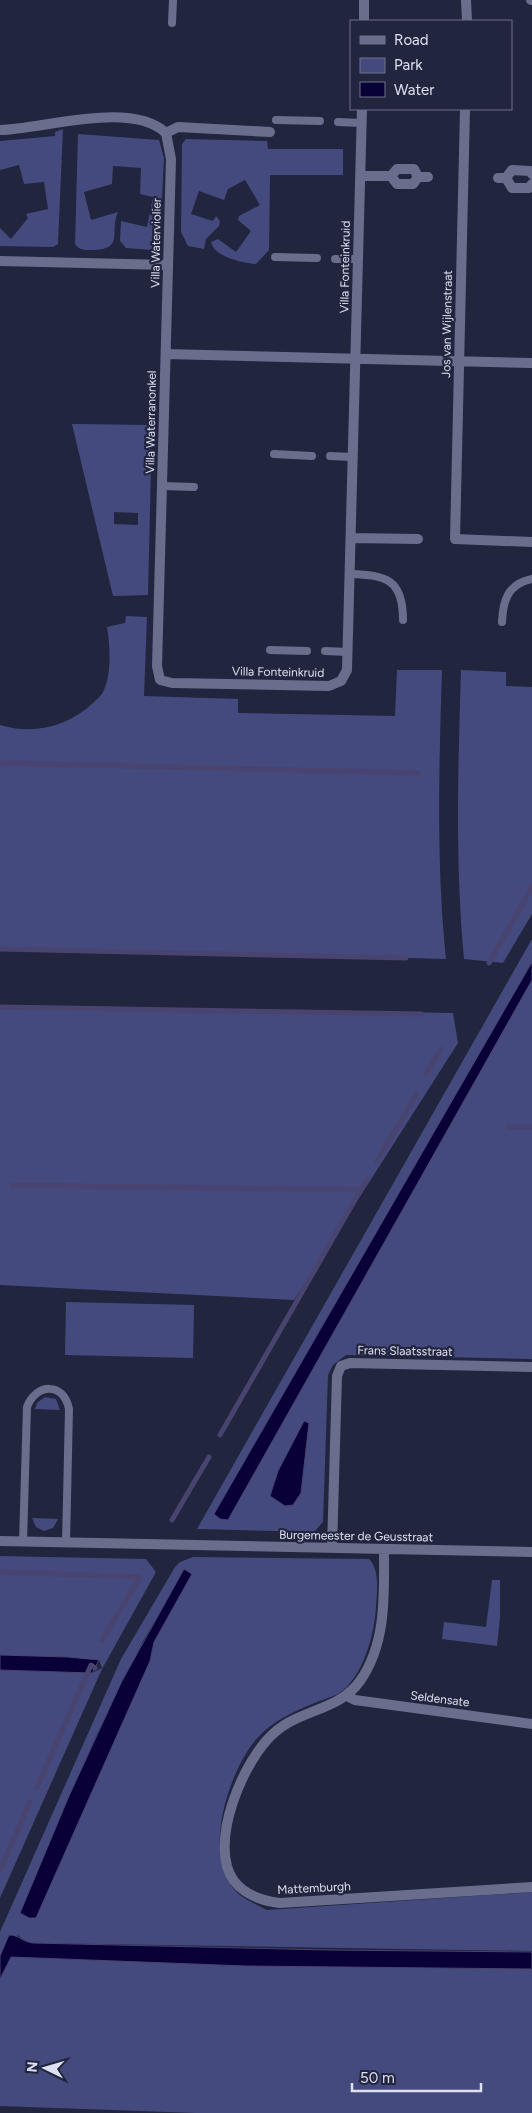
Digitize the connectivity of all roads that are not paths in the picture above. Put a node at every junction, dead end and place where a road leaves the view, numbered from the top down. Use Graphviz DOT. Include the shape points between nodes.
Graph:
graph roads {
  1 [pos="172,0"];
  2 [pos="364,0"];
  3 [pos="467,0"];
  4 [pos="467,16"];
  5 [pos="364,20"];
  6 [pos="172,23"];
  7 [pos="362,110"];
  8 [pos="465,110"];
  9 [pos="276,120"];
  10 [pos="320,122"];
  11 [pos="338,122"];
  12 [pos="361,123"];
  13 [pos="0,130"];
  14 [pos="270,132"];
  15 [pos="166,133"];
  16 [pos="532,174"];
  17 [pos="360,176"];
  18 [pos="391,176"];
  19 [pos="532,184"];
  20 [pos="275,257"];
  21 [pos="316,258"];
  22 [pos="335,259"];
  23 [pos="358,259"];
  24 [pos="0,261"];
  25 [pos="168,265"];
  26 [pos="166,354"];
  27 [pos="355,359"];
  28 [pos="458,362"];
  29 [pos="532,363"];
  30 [pos="274,454"];
  31 [pos="312,456"];
  32 [pos="330,456"];
  33 [pos="353,457"];
  34 [pos="162,486"];
  35 [pos="194,486"];
  36 [pos="351,538"];
  37 [pos="418,539"];
  38 [pos="532,542"];
  39 [pos="350,574"];
  40 [pos="532,579"];
  41 [pos="403,620"];
  42 [pos="502,622"];
  43 [pos="270,650"];
  44 [pos="307,651"];
  45 [pos="325,651"];
  46 [pos="348,652"];
  47 [pos="160,680"];
  48 [pos="532,1367"];
  49 [pos="0,1541"];
  50 [pos="23,1542"];
  51 [pos="66,1543"];
  52 [pos="332,1548"];
  53 [pos="384,1549"];
  54 [pos="532,1552"];
  55 [pos="347,1696"];
  56 [pos="532,1724"];
  57 [pos="532,1887"];
  1 -- 6 [label="lane"];
  2 -- 5 [label="street"];
  3 -- 4 [label="street"];
  7 -- 12 [label="street, Villa Fonteinkruid"];
  8 -- 28 [label="street, Jos van Wijlenstraat"];
  9 -- 10 [label="lane"];
  11 -- 12 [label="lane"];
  12 -- 17 [label="street, Villa Fonteinkruid"];
  13 -- 15 [label="street" via="108,118 146,121 158,125"];
  14 -- 15 [label="street" via="178,127"];
  15 -- 25 [label="street, Villa Waterviolier" via="170,159"];
  16 -- 19 [label="street" via="530,171 512,170 502,178 512,188 529,188"];
  17 -- 18 [label="street"];
  17 -- 23 [label="street, Villa Fonteinkruid"];
  18 -- 18 [label="street" via="397,184 413,184 423,177 414,169 397,169"];
  20 -- 21 [label="lane"];
  22 -- 23 [label="lane"];
  23 -- 27 [label="street, Villa Fonteinkruid"];
  24 -- 25 [label="street"];
  25 -- 26 [label="street, Villa Waterviolier"];
  26 -- 27 [label="street, Villa Waterranonkel"];
  26 -- 34 [label="street, Villa Waterranonkel"];
  27 -- 28 [label="street"];
  27 -- 33 [label="street, Villa Fonteinkruid"];
  28 -- 29 [label="street"];
  28 -- 38 [label="street, Jos van Wijlenstraat" via="454,539"];
  30 -- 31 [label="lane"];
  32 -- 33 [label="lane"];
  33 -- 36 [label="street, Villa Fonteinkruid"];
  34 -- 35 [label="lane"];
  34 -- 47 [label="street, Villa Waterranonkel"];
  36 -- 37 [label="street"];
  36 -- 39 [label="street, Villa Fonteinkruid"];
  39 -- 41 [label="lane" via="380,576 392,584 402,601"];
  39 -- 46 [label="street, Villa Fonteinkruid"];
  40 -- 42 [label="lane" via="520,582 509,591 504,601"];
  43 -- 44 [label="lane"];
  45 -- 46 [label="lane"];
  46 -- 47 [label="street, Villa Fonteinkruid" via="347,670 341,681 329,686 172,683"];
  48 -- 52 [label="street, Frans Slaatsstraat" via="350,1363 341,1366 337,1376"];
  49 -- 50 [label="street, Burgemeester de Geusstraat"];
  50 -- 51 [label="street, Burgemeester de Geusstraat"];
  50 -- 51 [label="lane" via="27,1408 35,1394 48,1389 64,1396 69,1409"];
  51 -- 52 [label="street, Burgemeester de Geusstraat"];
  52 -- 53 [label="street, Burgemeester de Geusstraat"];
  53 -- 54 [label="street, Burgemeester de Geusstraat"];
  53 -- 55 [label="street, Mattemburgh" via="383,1611 377,1644 368,1668"];
  55 -- 56 [label="street, Seldensate" via="355,1700"];
  55 -- 57 [label="street, Mattemburgh" via="327,1708 289,1722 275,1732 251,1760 236,1793 226,1832 226,1856 233,1880 255,1898 280,1903"];
}
